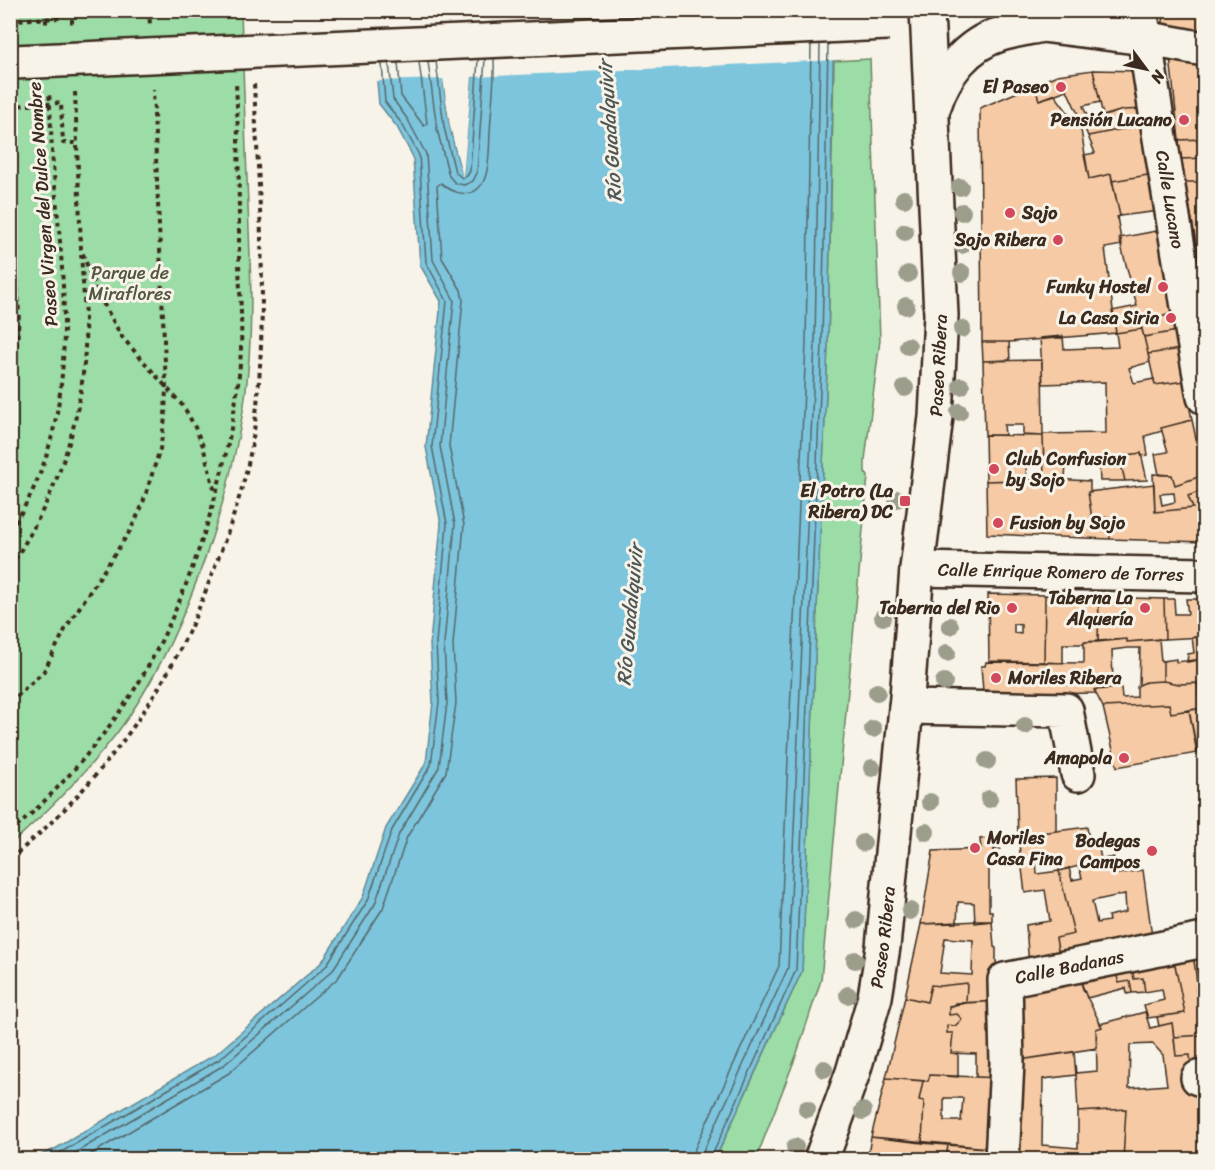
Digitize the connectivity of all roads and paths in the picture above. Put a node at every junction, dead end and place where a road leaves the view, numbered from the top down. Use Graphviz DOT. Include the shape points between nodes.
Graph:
graph roads {
  1 [pos="46,10"];
  2 [pos="59,10"];
  3 [pos="72,10"];
  4 [pos="149,10"];
  5 [pos="1011,10"];
  6 [pos="931,14"];
  7 [pos="46,18"];
  8 [pos="10,20"];
  9 [pos="1143,24"];
  10 [pos="1042,25"];
  11 [pos="46,29"];
  12 [pos="73,33"];
  13 [pos="150,34"];
  14 [pos="1204,49"];
  15 [pos="12,62"];
  16 [pos="236,79"];
  17 [pos="152,81"];
  18 [pos="49,82"];
  19 [pos="254,82"];
  20 [pos="74,88"];
  21 [pos="50,104"];
  22 [pos="10,106"];
  23 [pos="932,111"];
  24 [pos="76,143"];
  25 [pos="10,144"];
  26 [pos="81,249"];
  27 [pos="166,386"];
  28 [pos="1204,397"];
  29 [pos="10,404"];
  30 [pos="216,494"];
  31 [pos="10,530"];
  32 [pos="10,567"];
  33 [pos="917,569"];
  34 [pos="1204,575"];
  35 [pos="10,704"];
  36 [pos="906,707"];
  37 [pos="1078,774"];
  38 [pos="10,833"];
  39 [pos="10,859"];
  40 [pos="1204,940"];
  41 [pos="821,1160"];
  42 [pos="1002,1160"];
  1 -- 7 [label="path"];
  2 -- 7 [label="path" via="60,18"];
  3 -- 12 [label="path"];
  4 -- 13 [label="path"];
  5 -- 10 [label="street"];
  6 -- 15 [label="street, bridge" via="888,23"];
  6 -- 23 [label="street, Paseo Ribera"];
  7 -- 8 [label="path"];
  7 -- 11 [label="path"];
  9 -- 10 [label="street"];
  9 -- 14 [label="street"];
  9 -- 28 [label="street, Calle Lucano" via="1172,220"];
  10 -- 23 [label="street" via="999,34 972,50 940,86"];
  16 -- 30 [label="path" via="240,363"];
  17 -- 27 [label="path"];
  18 -- 21 [label="path, Paseo Virgen del Dulce Nombre"];
  19 -- 39 [label="path" via="262,330 254,433 243,484 225,541 182,645 162,682 84,788 41,834"];
  20 -- 24 [label="path"];
  21 -- 22 [label="path"];
  21 -- 24 [label="path" via="62,103 63,143"];
  21 -- 31 [label="path, Paseo Virgen del Dulce Nombre" via="65,337 56,418 41,472"];
  23 -- 33 [label="street, Paseo Ribera" via="941,315 936,417"];
  24 -- 26 [label="path"];
  25 -- 29 [label="path" via="19,314"];
  26 -- 27 [label="path" via="110,318"];
  26 -- 32 [label="path" via="85,348 70,442 45,508"];
  27 -- 30 [label="path" via="195,425"];
  27 -- 35 [label="path" via="160,449 130,531 67,626 44,671"];
  30 -- 38 [label="path" via="183,591 157,650 125,703 61,783"];
  33 -- 34 [label="street, Calle Enrique Romero de Torres"];
  33 -- 36 [label="street, Paseo Ribera"];
  36 -- 37 [label="street" via="1066,710"];
  36 -- 41 [label="street, Paseo Ribera" via="875,997"];
  40 -- 42 [label="street, Calle Badanas" via="1005,980 1007,1063"];
}
